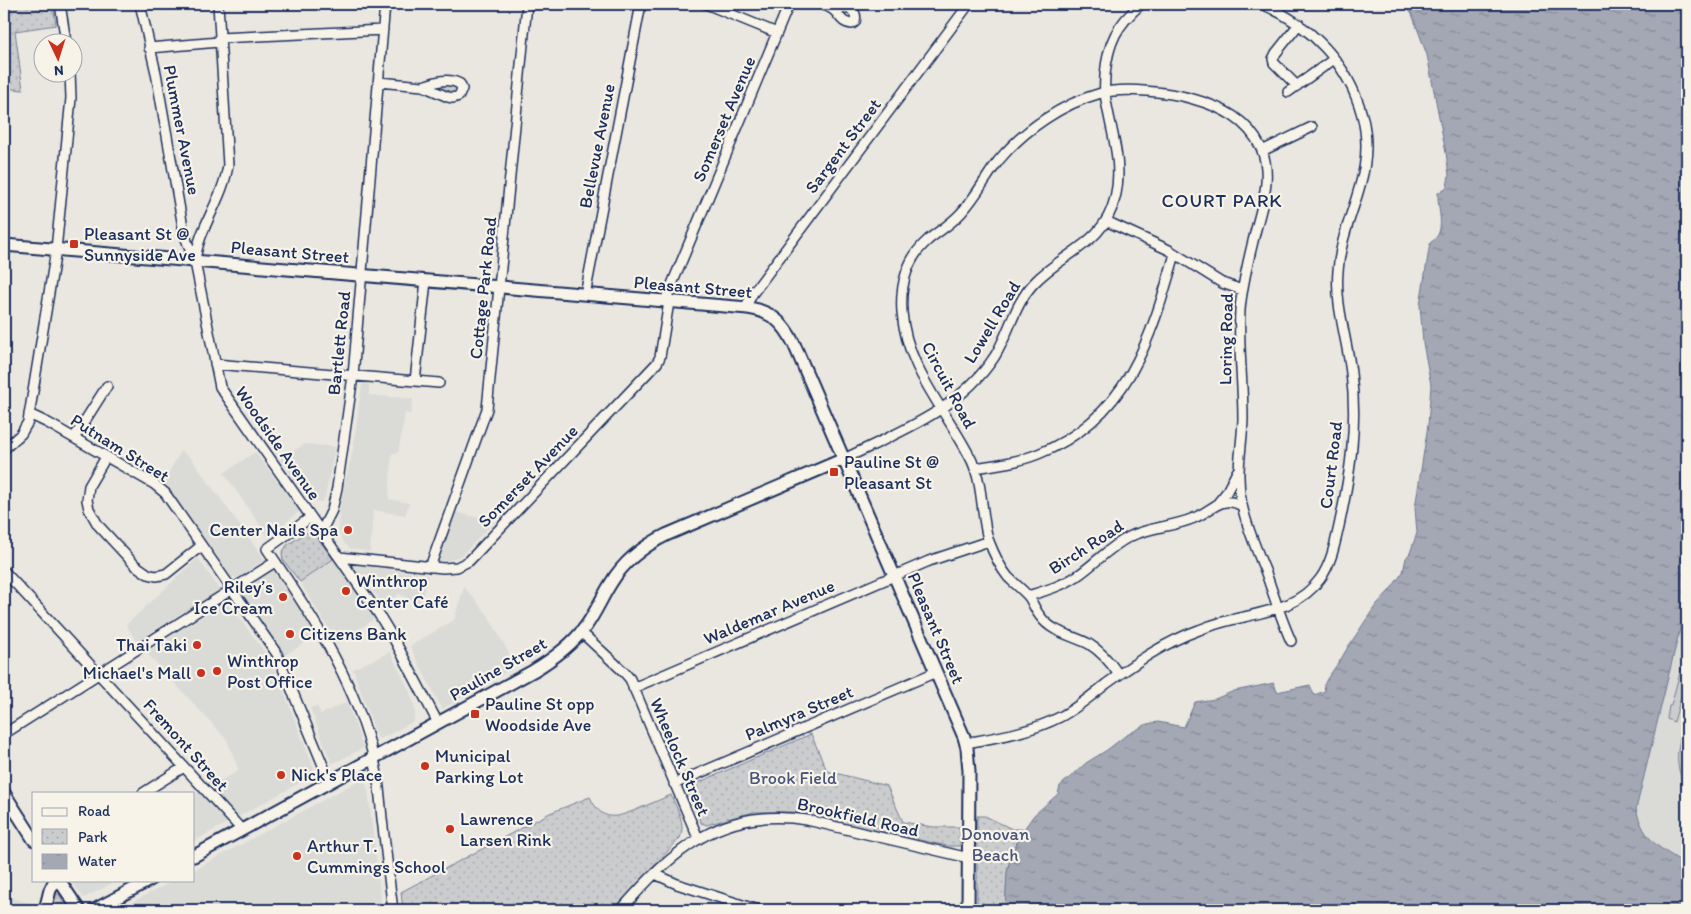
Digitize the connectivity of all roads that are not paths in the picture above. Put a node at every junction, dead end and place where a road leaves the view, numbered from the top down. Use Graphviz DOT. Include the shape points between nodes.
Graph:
graph roads {
  1 [pos="60,4"];
  2 [pos="140,4"];
  3 [pos="218,4"];
  4 [pos="385,4"];
  5 [pos="527,4"];
  6 [pos="641,4"];
  7 [pos="706,4"];
  8 [pos="789,4"];
  9 [pos="820,4"];
  10 [pos="969,4"];
  11 [pos="1142,4"];
  12 [pos="1262,4"];
  13 [pos="833,9"];
  14 [pos="1299,24"];
  15 [pos="382,30"];
  16 [pos="64,32"];
  17 [pos="777,33"];
  18 [pos="219,40"];
  19 [pos="149,48"];
  20 [pos="1334,58"];
  21 [pos="70,82"];
  22 [pos="378,82"];
  23 [pos="423,86"];
  24 [pos="1297,86"];
  25 [pos="1104,92"];
  26 [pos="1288,92"];
  27 [pos="1312,127"];
  28 [pos="1262,151"];
  29 [pos="1106,221"];
  30 [pos="4,246"];
  31 [pos="56,250"];
  32 [pos="1175,254"];
  33 [pos="194,262"];
  34 [pos="362,276"];
  35 [pos="426,281"];
  36 [pos="500,288"];
  37 [pos="1242,290"];
  38 [pos="585,295"];
  39 [pos="667,302"];
  40 [pos="744,308"];
  41 [pos="215,364"];
  42 [pos="353,376"];
  43 [pos="415,381"];
  44 [pos="439,383"];
  45 [pos="106,386"];
  46 [pos="942,409"];
  47 [pos="29,414"];
  48 [pos="74,438"];
  49 [pos="4,449"];
  50 [pos="106,456"];
  51 [pos="844,459"];
  52 [pos="975,468"];
  53 [pos="1238,469"];
  54 [pos="1217,504"];
  55 [pos="1242,506"];
  56 [pos="311,517"];
  57 [pos="321,532"];
  58 [pos="989,541"];
  59 [pos="201,546"];
  60 [pos="339,558"];
  61 [pos="275,562"];
  62 [pos="430,567"];
  63 [pos="4,570"];
  64 [pos="895,576"];
  65 [pos="232,590"];
  66 [pos="1028,596"];
  67 [pos="1279,609"];
  68 [pos="581,632"];
  69 [pos="1291,641"];
  70 [pos="936,672"];
  71 [pos="99,674"];
  72 [pos="1119,675"];
  73 [pos="633,688"];
  74 [pos="438,723"];
  75 [pos="4,734"];
  76 [pos="966,743"];
  77 [pos="374,758"];
  78 [pos="184,767"];
  79 [pos="330,782"];
  80 [pos="674,784"];
  81 [pos="145,792"];
  82 [pos="4,793"];
  83 [pos="242,830"];
  84 [pos="32,837"];
  85 [pos="698,838"];
  86 [pos="195,855"];
  87 [pos="969,858"];
  88 [pos="655,874"];
  89 [pos="54,882"];
  90 [pos="60,882"];
  91 [pos="146,882"];
  92 [pos="45,910"];
  93 [pos="79,910"];
  94 [pos="94,910"];
  95 [pos="393,910"];
  96 [pos="621,910"];
  97 [pos="758,910"];
  98 [pos="968,910"];
  1 -- 16 [label="street"];
  2 -- 19 [label="street, Plummer Avenue"];
  3 -- 18 [label="street, Woodside Avenue"];
  4 -- 15 [label="street, Bartlett Road"];
  5 -- 36 [label="street, Cottage Park Road"];
  6 -- 38 [label="street, Bellevue Avenue"];
  7 -- 17 [label="street"];
  8 -- 17 [label="street, Somerset Avenue"];
  9 -- 13 [label="street"];
  10 -- 40 [label="street, Sargent Street"];
  11 -- 25 [label="street" via="1124,21 1112,41"];
  12 -- 14 [label="street, Court Road"];
  14 -- 20 [label="street, Court Road"];
  14 -- 24 [label="street" via="1273,59"];
  15 -- 18 [label="street"];
  15 -- 22 [label="street, Bartlett Road"];
  17 -- 39 [label="street, Somerset Avenue"];
  18 -- 19 [label="street"];
  18 -- 33 [label="street, Woodside Avenue" via="228,165 222,191 198,244"];
  19 -- 33 [label="street, Plummer Avenue" via="184,233"];
  20 -- 24 [label="street"];
  20 -- 67 [label="street, Court Road" via="1355,94 1366,143 1363,176 1342,243 1337,276 1353,393 1351,456 1329,564 1306,595"];
  21 -- 31 [label="street"];
  22 -- 23 [label="street"];
  22 -- 34 [label="street, Bartlett Road"];
  24 -- 26 [label="street"];
  25 -- 28 [label="street, Loring Road" via="1164,92 1210,104 1240,121"];
  25 -- 29 [label="street, Lowell Road" via="1119,168 1116,195"];
  25 -- 46 [label="street, Circuit Road" via="1056,113 1022,137 1000,159 964,210 923,244 912,259 903,288 904,326 917,366"];
  27 -- 28 [label="street"];
  28 -- 37 [label="street, Loring Road" via="1266,186"];
  29 -- 32 [label="street"];
  29 -- 46 [label="street, Lowell Road" via="1091,240 1034,283 986,368"];
  30 -- 31 [label="main road, Pleasant Street"];
  31 -- 33 [label="main road, Pleasant Street"];
  31 -- 47 [label="street"];
  32 -- 37 [label="street" via="1222,283"];
  32 -- 52 [label="street" via="1141,354 1107,408 1086,427 1051,448 1016,461"];
  33 -- 34 [label="main road, Pleasant Street"];
  33 -- 41 [label="street, Woodside Avenue"];
  34 -- 35 [label="main road, Pleasant Street"];
  34 -- 42 [label="street, Bartlett Road"];
  35 -- 36 [label="main road, Pleasant Street"];
  35 -- 43 [label="street"];
  36 -- 38 [label="main road, Pleasant Street"];
  36 -- 62 [label="street, Cottage Park Road" via="487,409"];
  37 -- 53 [label="street, Loring Road" via="1239,346 1243,421"];
  38 -- 39 [label="main road, Pleasant Street"];
  39 -- 40 [label="main road, Pleasant Street"];
  39 -- 62 [label="street, Somerset Avenue" via="657,363 469,561 453,568"];
  40 -- 51 [label="main road, Pleasant Street" via="766,313 787,330"];
  41 -- 42 [label="street"];
  41 -- 56 [label="street, Woodside Avenue" via="220,387"];
  42 -- 43 [label="street"];
  42 -- 57 [label="street, Bartlett Road" via="337,488 332,510"];
  43 -- 44 [label="street"];
  45 -- 48 [label="street"];
  46 -- 51 [label="street, Lowell Road"];
  46 -- 52 [label="street, Circuit Road"];
  47 -- 48 [label="street, Putnam Street"];
  47 -- 49 [label="street" via="24,431"];
  48 -- 50 [label="street, Putnam Street"];
  50 -- 59 [label="street, Putnam Street" via="160,488"];
  50 -- 59 [label="street" via="89,486 89,509 98,525 135,565 148,574 166,574"];
  51 -- 64 [label="main road, Pleasant Street"];
  51 -- 68 [label="main road, Pauline Street" via="651,543 618,573"];
  52 -- 58 [label="street, Circuit Road"];
  53 -- 54 [label="street, Birch Road"];
  53 -- 55 [label="street, Loring Road"];
  54 -- 55 [label="street" via="1231,502"];
  54 -- 66 [label="street, Birch Road" via="1192,519 1129,537 1073,578"];
  55 -- 67 [label="street, Loring Road"];
  56 -- 57 [label="street, Woodside Avenue"];
  56 -- 61 [label="street" via="267,550"];
  57 -- 60 [label="street, Woodside Avenue"];
  58 -- 64 [label="street, Waldemar Avenue"];
  58 -- 66 [label="street, Circuit Road" via="1003,570"];
  59 -- 65 [label="street, Putnam Street"];
  60 -- 62 [label="street, Somerset Avenue"];
  60 -- 74 [label="street, Woodside Avenue" via="389,630"];
  61 -- 65 [label="street"];
  61 -- 77 [label="street" via="329,645 358,710"];
  63 -- 71 [label="street, Fremont Street"];
  64 -- 70 [label="main road, Pleasant Street"];
  64 -- 73 [label="street, Waldemar Avenue"];
  65 -- 71 [label="street"];
  65 -- 79 [label="street, Putnam Street" via="281,662"];
  66 -- 72 [label="street, Circuit Road" via="1050,627 1098,650"];
  67 -- 69 [label="street, Loring Road"];
  67 -- 72 [label="street, Court Road" via="1188,634 1144,657"];
  68 -- 73 [label="street" via="626,674"];
  68 -- 74 [label="main road, Pauline Street" via="545,664"];
  70 -- 76 [label="main road, Pleasant Street"];
  70 -- 80 [label="street, Palmyra Street"];
  71 -- 75 [label="street"];
  71 -- 78 [label="street, Fremont Street"];
  72 -- 76 [label="street, Court Road" via="1072,710 1051,721 1011,735"];
  73 -- 80 [label="street, Wheelock Street"];
  74 -- 77 [label="main road, Pauline Street"];
  76 -- 87 [label="main road, Pleasant Street"];
  77 -- 79 [label="main road, Pauline Street"];
  77 -- 95 [label="street"];
  78 -- 81 [label="street"];
  78 -- 83 [label="street, Fremont Street"];
  79 -- 83 [label="main road, Pauline Street"];
  80 -- 85 [label="street, Wheelock Street"];
  82 -- 84 [label="main road"];
  83 -- 86 [label="main road, Pauline Street"];
  85 -- 87 [label="street, Brookfield Road" via="742,821 792,818"];
  85 -- 88 [label="street, Brookfield Road"];
  87 -- 98 [label="main road, Pleasant Street"];
  88 -- 96 [label="street, Brookfield Road"];
  88 -- 97 [label="street"];
  89 -- 92 [label="main road"];
  90 -- 93 [label="main road"];
  91 -- 94 [label="main road"];
}
